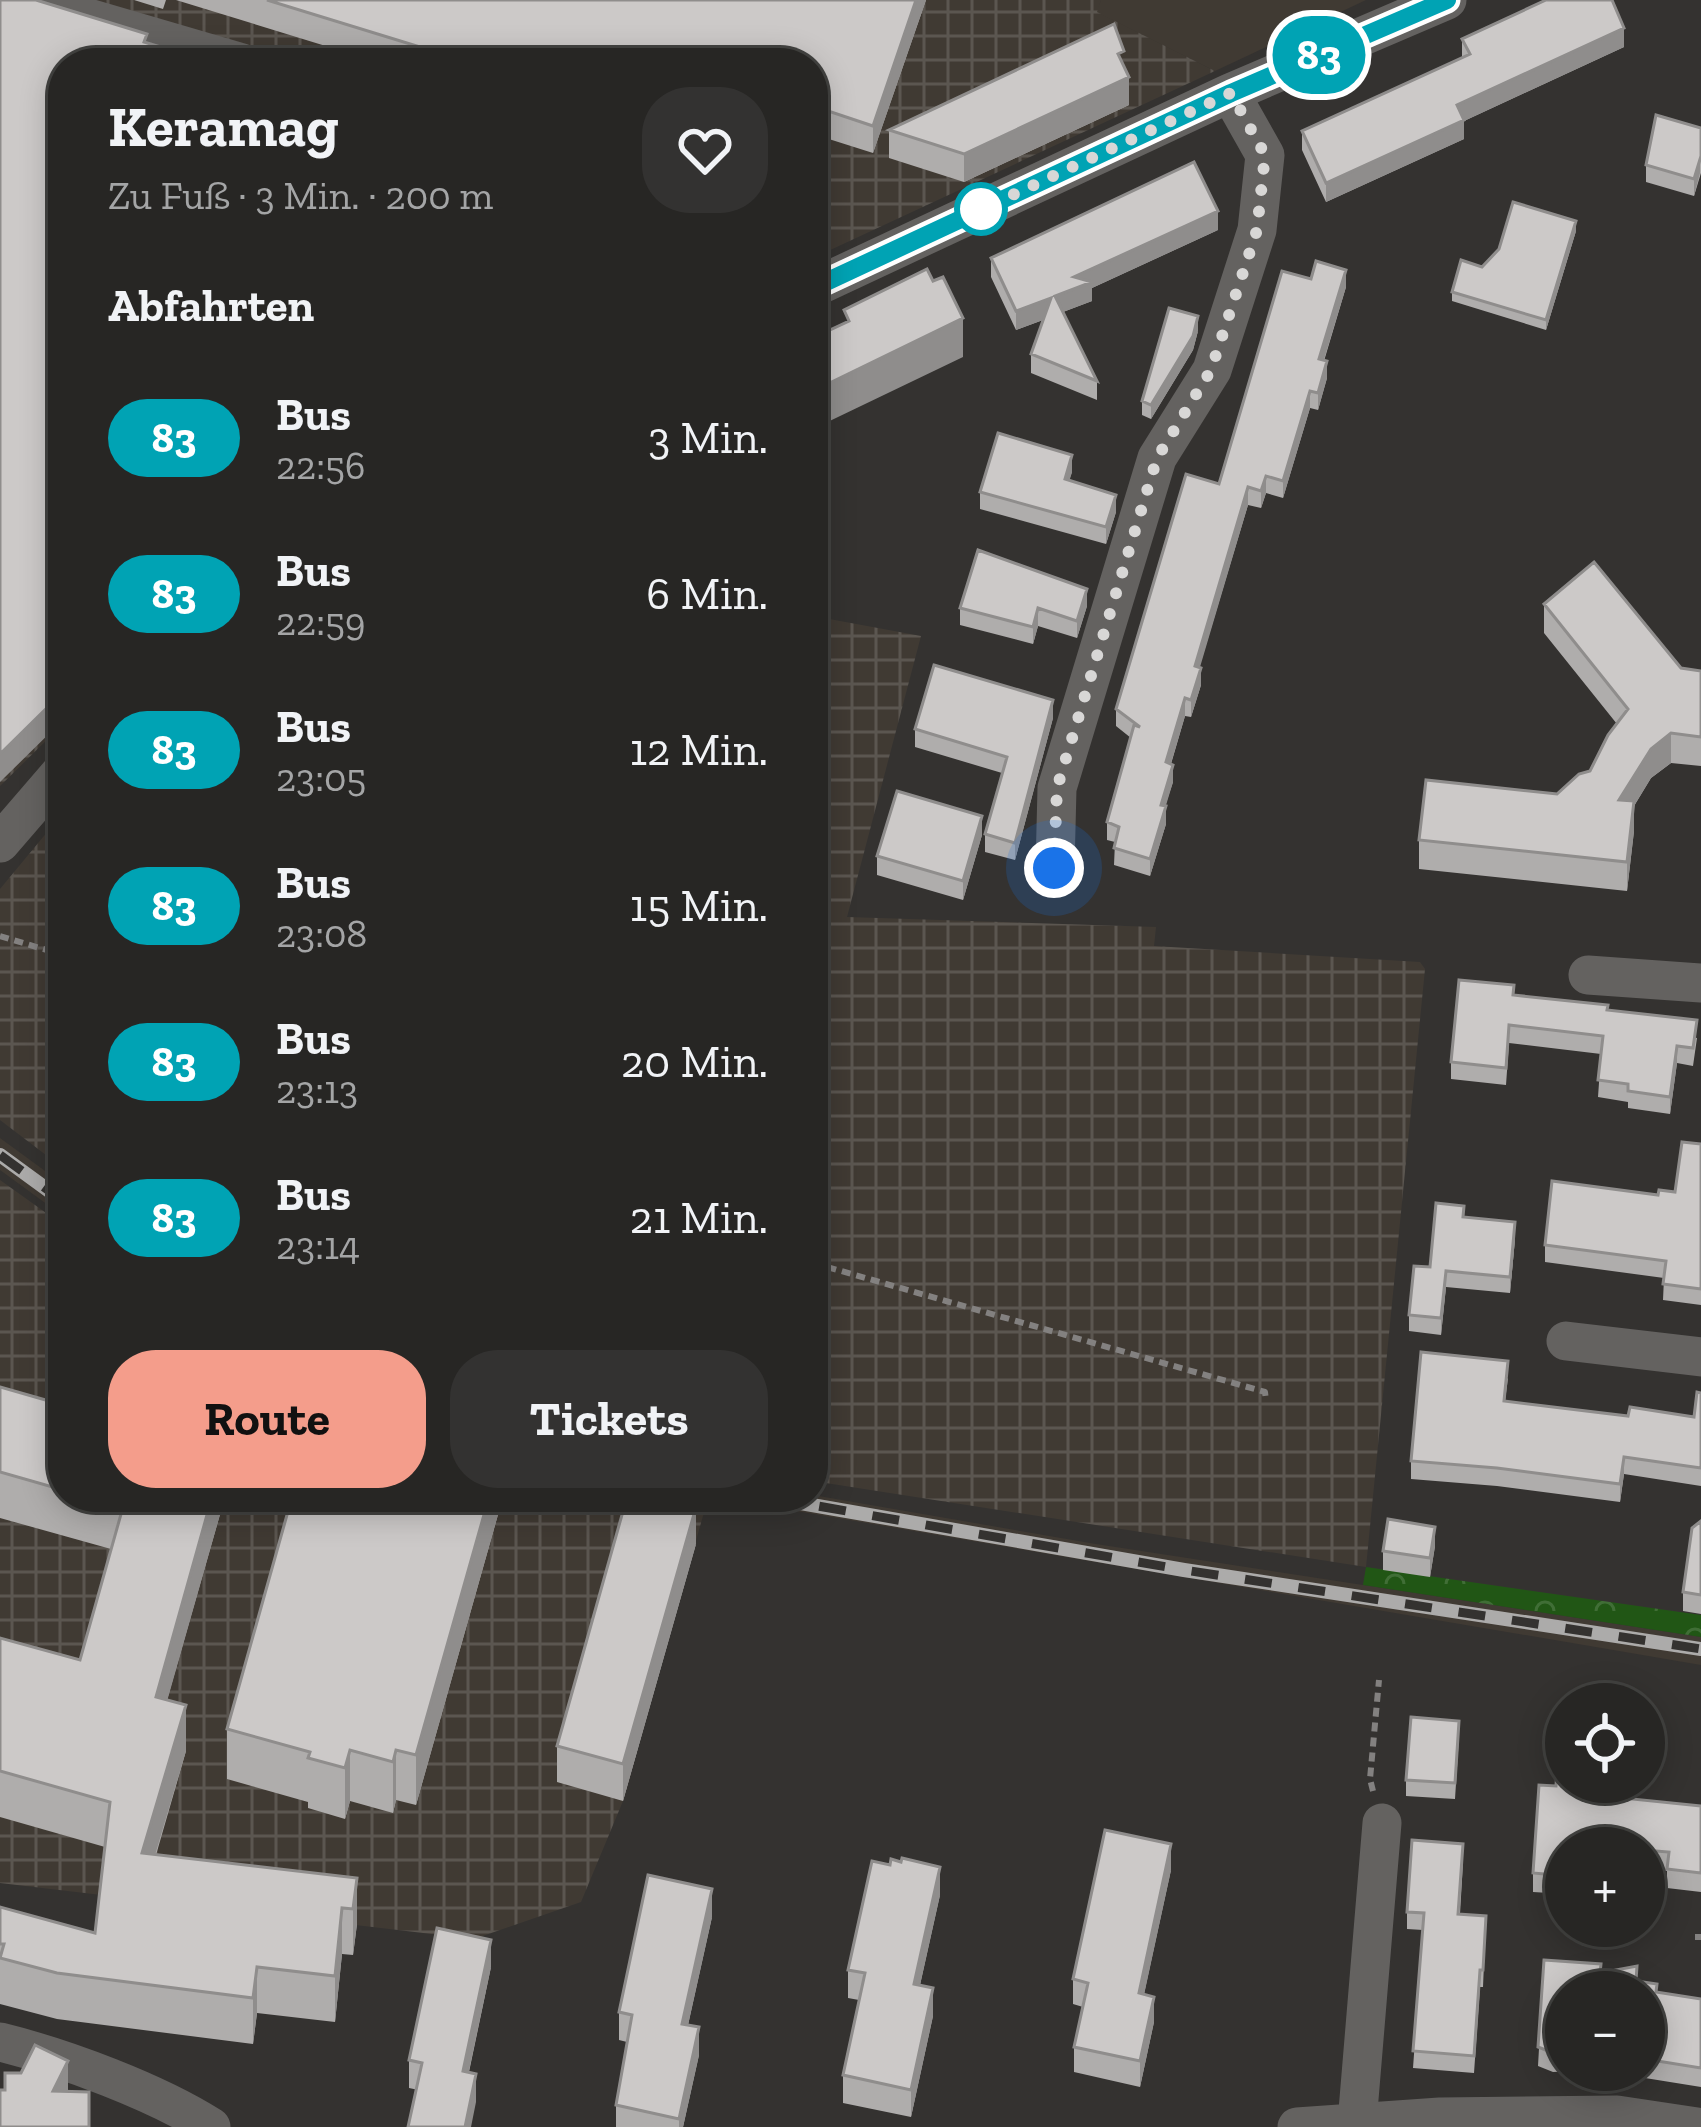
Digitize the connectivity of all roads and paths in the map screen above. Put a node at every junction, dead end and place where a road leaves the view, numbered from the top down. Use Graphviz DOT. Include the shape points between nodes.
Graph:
graph roads {
  1 [pos="27,0"];
  2 [pos="1447,0"];
  3 [pos="191,48"];
  4 [pos="1231,93"];
  5 [pos="828,278"];
  6 [pos="48,787"];
  7 [pos="0,843"];
  8 [pos="1054,868"];
  9 [pos="0,936"];
  10 [pos="48,951"];
  11 [pos="1588,975"];
  12 [pos="1701,983"];
  13 [pos="828,1267"];
  14 [pos="886,1284"];
  15 [pos="883,1294"];
  16 [pos="1566,1342"];
  17 [pos="1701,1357"];
  18 [pos="1266,1401"];
  19 [pos="1378,1680"];
  20 [pos="1382,1823"];
  21 [pos="0,2042"];
  22 [pos="1357,2123"];
  23 [pos="212,2127"];
  24 [pos="1297,2127"];
  25 [pos="1697,2127"];
  1 -- 3 [label="street"];
  2 -- 4 [label="street"];
  4 -- 5 [label="street"];
  4 -- 8 [label="street" via="1265,155 1257,230 1211,370 1157,458 1057,788"];
  6 -- 7 [label="street"];
  9 -- 10 [label="path"];
  11 -- 12 [label="street"];
  13 -- 14 [label="path"];
  14 -- 15 [label="path"];
  14 -- 18 [label="path" via="1265,1392"];
  16 -- 17 [label="street"];
  19 -- 20 [label="path" via="1370,1779"];
  20 -- 22 [label="street"];
  21 -- 23 [label="street" via="161,2100"];
  22 -- 24 [label="street"];
  22 -- 25 [label="street" via="1617,2115"];
}
